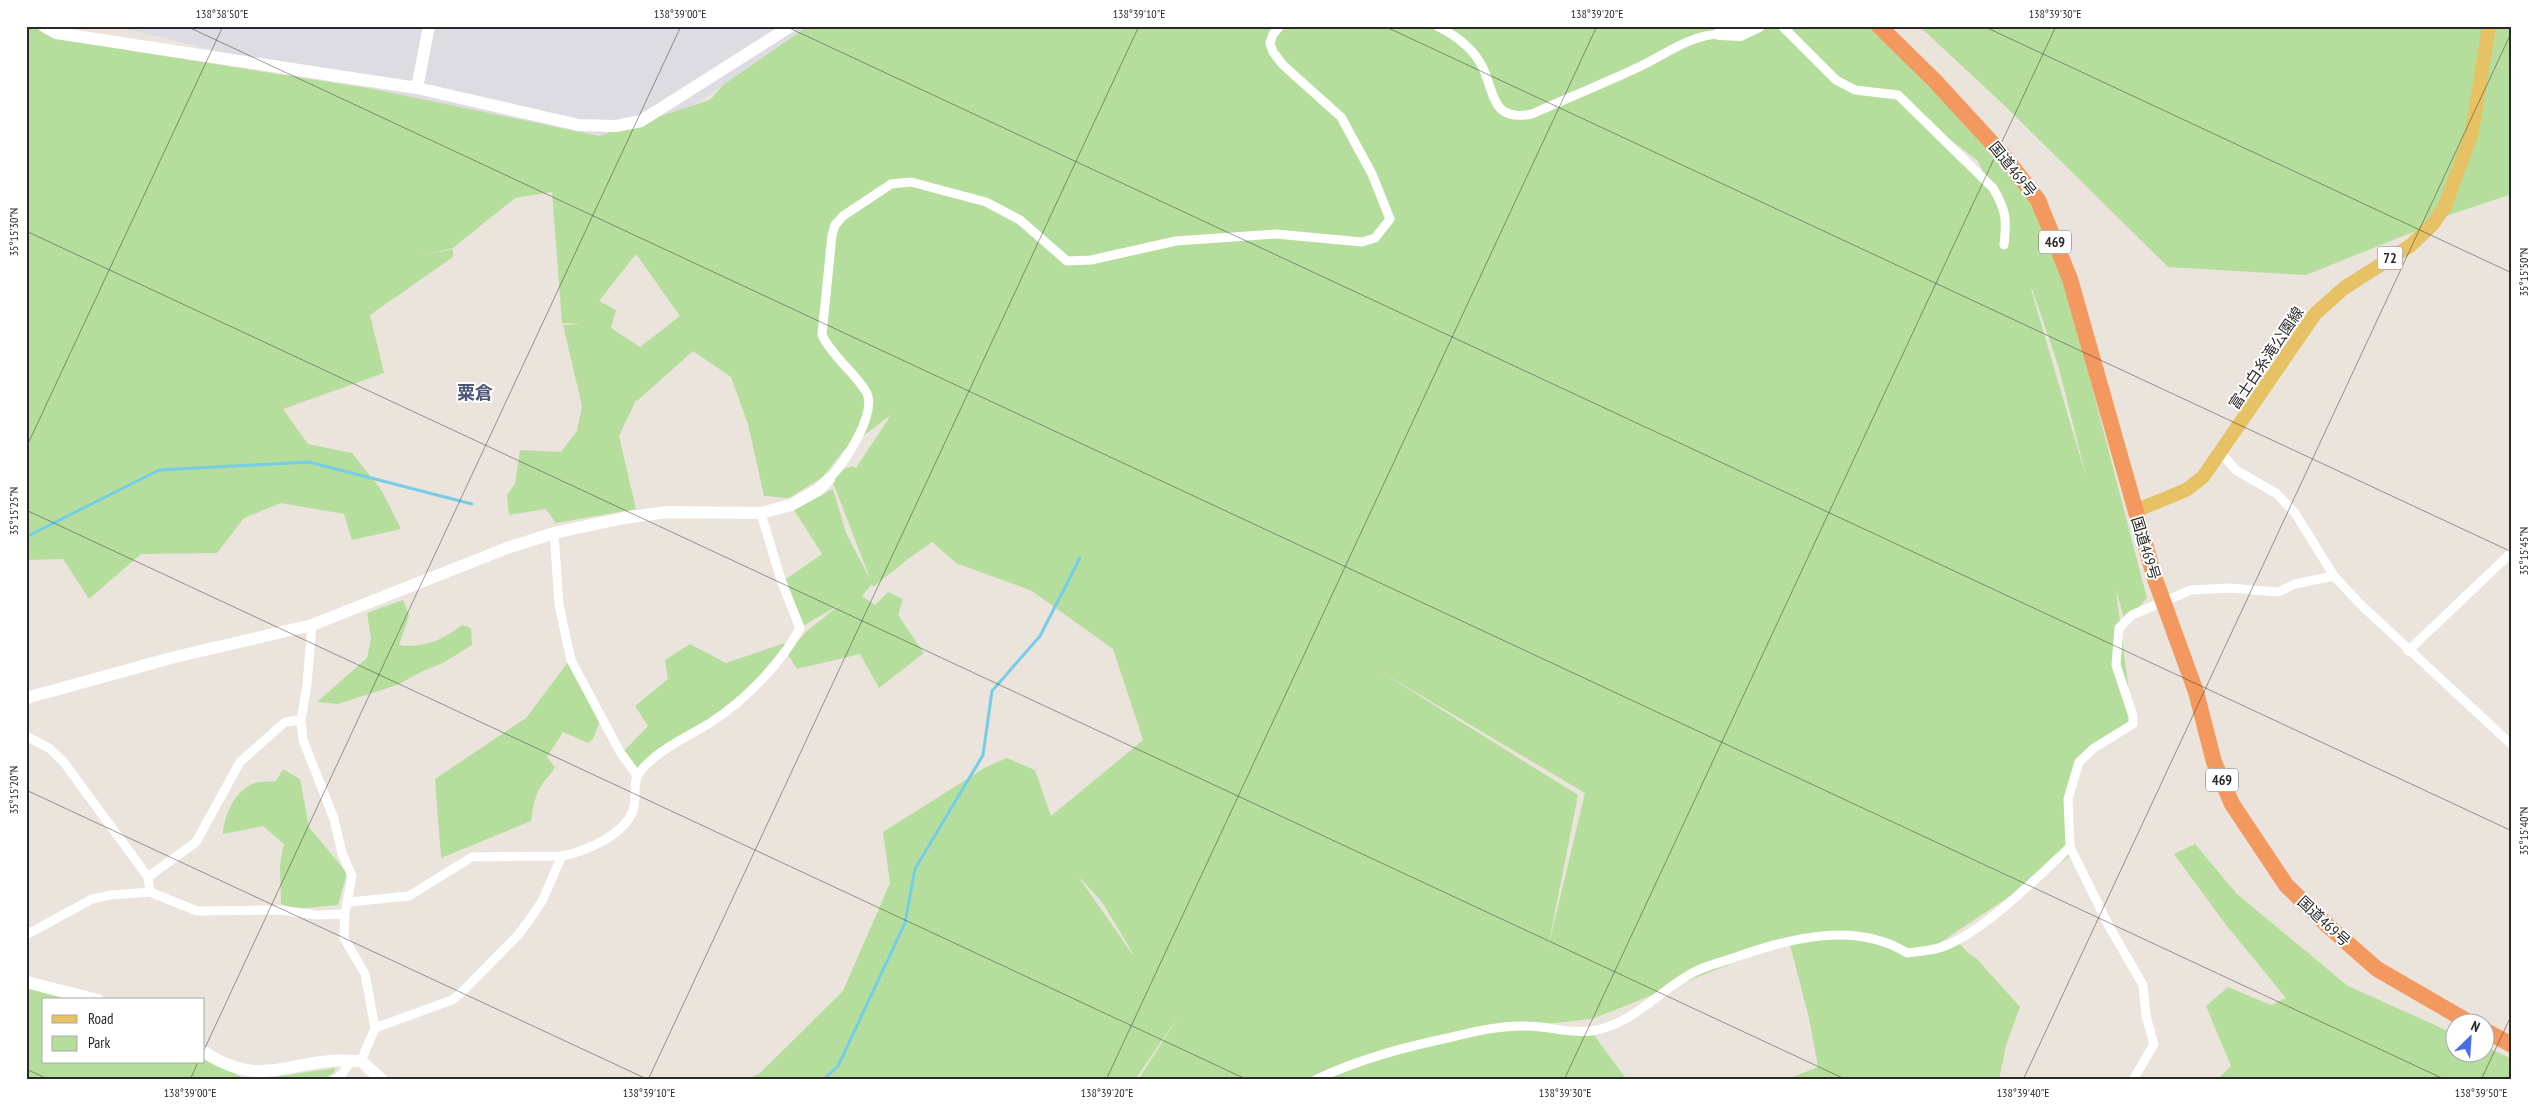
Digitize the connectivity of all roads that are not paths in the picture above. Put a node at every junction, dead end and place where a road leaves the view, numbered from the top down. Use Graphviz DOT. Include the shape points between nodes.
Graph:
graph roads {
  1 [pos="44,26"];
  2 [pos="429,26"];
  3 [pos="791,26"];
  4 [pos="1280,26"];
  5 [pos="1437,26"];
  6 [pos="1759,26"];
  7 [pos="1782,26"];
  8 [pos="1879,26"];
  9 [pos="2489,26"];
  10 [pos="1719,34"];
  11 [pos="417,88"];
  12 [pos="2004,245"];
  13 [pos="2221,454"];
  14 [pos="829,479"];
  15 [pos="2135,512"];
  16 [pos="761,513"];
  17 [pos="554,533"];
  18 [pos="2512,552"];
  19 [pos="2334,576"];
  20 [pos="312,625"];
  21 [pos="2408,651"];
  22 [pos="26,698"];
  23 [pos="301,720"];
  24 [pos="26,736"];
  25 [pos="2510,741"];
  26 [pos="637,775"];
  27 [pos="2070,847"];
  28 [pos="562,856"];
  29 [pos="148,877"];
  30 [pos="150,892"];
  31 [pos="349,902"];
  32 [pos="345,914"];
  33 [pos="26,935"];
  34 [pos="26,982"];
  35 [pos="90,998"];
  36 [pos="2455,1014"];
  37 [pos="375,1028"];
  38 [pos="2496,1036"];
  39 [pos="2512,1045"];
  40 [pos="205,1053"];
  41 [pos="356,1061"];
  42 [pos="334,1080"];
  43 [pos="382,1080"];
  44 [pos="1315,1080"];
  45 [pos="2133,1080"];
  1 -- 11 [label="street" via="56,33"];
  2 -- 11 [label="street"];
  3 -- 11 [label="street" via="641,121 616,126 579,125"];
  4 -- 14 [label="street" via="1272,34 1273,52 1341,117 1372,174 1390,219 1375,238 1362,242 1276,234 1176,241 1091,260 1067,261 1020,220 986,202 911,182 891,184 843,216 832,235 822,335 827,346 867,392 870,404 868,416"];
  5 -- 10 [label="street" via="1472,51 1483,67 1500,109 1509,115 1520,116 1532,114 1707,34"];
  6 -- 10 [label="street" via="1740,34"];
  7 -- 12 [label="street" via="1844,86 1855,90 1889,92 1907,102 1993,188 2007,219"];
  8 -- 15 [label="highway, 国道469号 / 469" via="2003,155 2038,200 2070,279"];
  9 -- 13 [label="main road, 富士白糸滝公園線 / 72" via="2472,132 2445,206 2433,224 2410,246 2344,288 2315,314"];
  13 -- 15 [label="main road, 富士白糸滝公園線 / 72" via="2203,477 2186,490"];
  13 -- 19 [label="street" via="2236,470 2277,494 2289,506"];
  14 -- 16 [label="street" via="818,490 791,505"];
  15 -- 36 [label="highway, 国道469号 / 469" via="2164,609 2196,692 2214,762 2232,804 2286,885 2327,925 2377,969"];
  16 -- 17 [label="street" via="667,512"];
  16 -- 26 [label="street" via="781,580 800,628 787,652 744,699 666,748"];
  17 -- 20 [label="street" via="507,548"];
  17 -- 26 [label="street" via="559,605 572,660 620,752"];
  18 -- 21 [label="street"];
  19 -- 21 [label="street"];
  19 -- 27 [label="street" via="2295,584 2278,592 2230,588 2191,590 2132,615 2118,628 2116,665 2133,724 2094,748 2079,762 2068,799"];
  20 -- 22 [label="street" via="175,657"];
  20 -- 23 [label="street"];
  21 -- 25 [label="street"];
  23 -- 29 [label="street" via="285,722 240,762 196,842"];
  23 -- 31 [label="street" via="303,740 352,876"];
  24 -- 29 [label="street" via="49,748 63,761"];
  26 -- 28 [label="street" via="630,818 614,833 589,848"];
  27 -- 44 [label="street" via="1989,917 1957,941 1943,947 1907,953 1889,942 1864,936 1809,937 1769,946 1696,972 1639,1012 1591,1031 1528,1026 1494,1028 1410,1046 1349,1064"];
  27 -- 45 [label="street" via="2110,928 2143,985 2146,1016 2154,1044"];
  28 -- 31 [label="street" via="472,857 409,896"];
  28 -- 37 [label="street" via="542,901 519,934 463,991 452,1000"];
  29 -- 30 [label="street"];
  30 -- 32 [label="street" via="197,911 280,910 317,915"];
  30 -- 33 [label="street" via="92,899"];
  31 -- 32 [label="street"];
  32 -- 37 [label="street" via="344,938 366,974"];
  34 -- 35 [label="street"];
  37 -- 41 [label="street"];
  38 -- 39 [label="highway"];
  40 -- 41 [label="street" via="223,1064 252,1071 280,1071 330,1061"];
  41 -- 42 [label="street"];
  41 -- 43 [label="street"];
}
